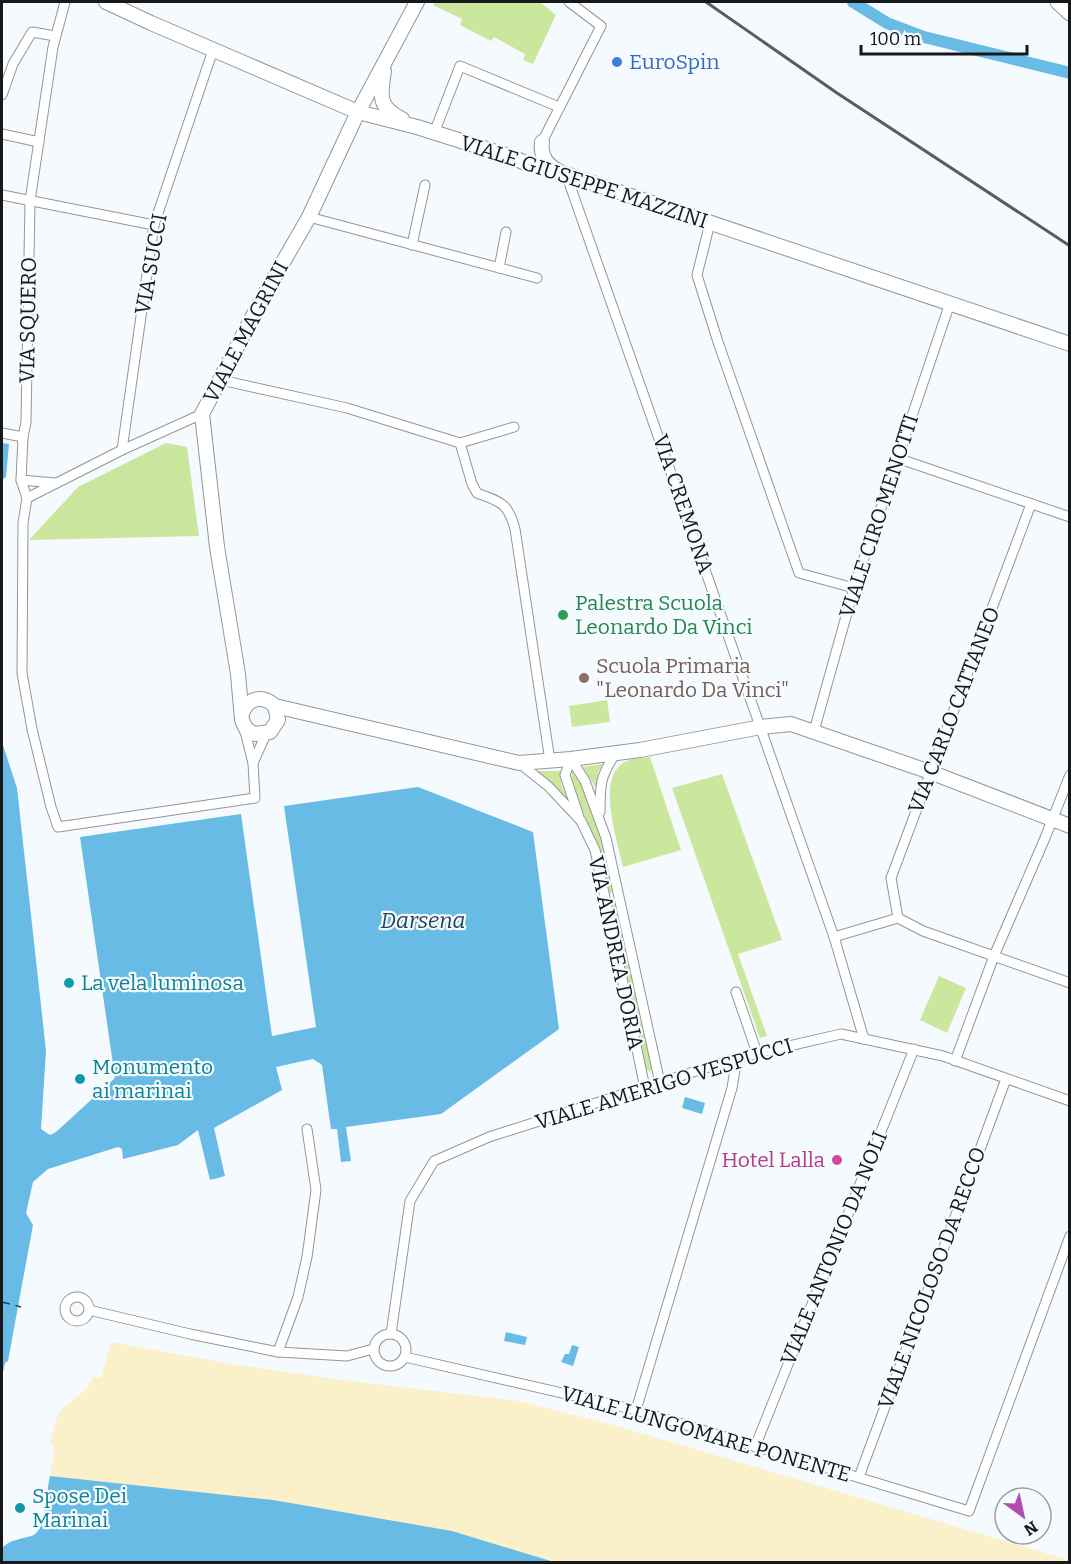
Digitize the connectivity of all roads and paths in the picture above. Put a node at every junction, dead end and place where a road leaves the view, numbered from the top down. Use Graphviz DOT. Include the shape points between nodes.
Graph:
graph roads {
  1 [pos="65,2"];
  2 [pos="106,2"];
  3 [pos="417,2"];
  4 [pos="569,2"];
  5 [pos="1058,2"];
  6 [pos="1070,13"];
  7 [pos="55,36"];
  8 [pos="213,50"];
  9 [pos="389,53"];
  10 [pos="2,95"];
  11 [pos="559,107"];
  12 [pos="358,112"];
  13 [pos="417,127"];
  14 [pos="434,133"];
  15 [pos="2,134"];
  16 [pos="39,142"];
  17 [pos="542,142"];
  18 [pos="515,158"];
  19 [pos="564,174"];
  20 [pos="425,185"];
  21 [pos="2,195"];
  22 [pos="30,201"];
  23 [pos="309,217"];
  24 [pos="710,223"];
  25 [pos="154,225"];
  26 [pos="506,232"];
  27 [pos="412,245"];
  28 [pos="499,268"];
  29 [pos="537,278"];
  30 [pos="950,303"];
  31 [pos="1070,344"];
  32 [pos="221,380"];
  33 [pos="202,414"];
  34 [pos="514,427"];
  35 [pos="2,433"];
  36 [pos="23,437"];
  37 [pos="460,443"];
  38 [pos="122,450"];
  39 [pos="897,458"];
  40 [pos="21,480"];
  41 [pos="55,483"];
  42 [pos="27,498"];
  43 [pos="1031,504"];
  44 [pos="1070,517"];
  45 [pos="854,588"];
  46 [pos="238,674"];
  47 [pos="269,702"];
  48 [pos="300,712"];
  49 [pos="243,718"];
  50 [pos="278,720"];
  51 [pos="761,727"];
  52 [pos="814,731"];
  53 [pos="266,734"];
  54 [pos="616,753"];
  55 [pos="571,759"];
  56 [pos="550,761"];
  57 [pos="253,763"];
  58 [pos="519,763"];
  59 [pos="930,772"];
  60 [pos="1070,775"];
  61 [pos="600,818"];
  62 [pos="1053,820"];
  63 [pos="580,821"];
  64 [pos="1070,826"];
  65 [pos="619,897"];
  66 [pos="605,900"];
  67 [pos="898,918"];
  68 [pos="834,937"];
  69 [pos="994,956"];
  70 [pos="1070,983"];
  71 [pos="736,992"];
  72 [pos="864,1039"];
  73 [pos="914,1049"];
  74 [pos="757,1053"];
  75 [pos="737,1058"];
  76 [pos="955,1061"];
  77 [pos="1006,1079"];
  78 [pos="660,1083"];
  79 [pos="645,1088"];
  80 [pos="1070,1101"];
  81 [pos="307,1129"];
  82 [pos="1070,1236"];
  83 [pos="89,1310"];
  84 [pos="391,1334"];
  85 [pos="373,1349"];
  86 [pos="278,1352"];
  87 [pos="405,1357"];
  88 [pos="636,1410"];
  89 [pos="755,1446"];
  90 [pos="858,1477"];
  1 -- 7 [label="street, VIA SQUERO"];
  2 -- 8 [label="street, VIALE GIUSEPPE MAZZINI"];
  3 -- 9 [label="street"];
  4 -- 11 [label="street" via="601,26"];
  5 -- 6 [label="main road"];
  7 -- 10 [label="street" via="32,32 13,64"];
  7 -- 16 [label="street, VIA SQUERO"];
  8 -- 12 [label="street, VIALE GIUSEPPE MAZZINI"];
  8 -- 25 [label="street, VIA SUCCI"];
  9 -- 12 [label="street, VIALE MAGRINI"];
  9 -- 13 [label="street" via="381,90 384,105 392,114"];
  11 -- 14 [label="street" via="460,66"];
  11 -- 17 [label="street"];
  12 -- 13 [label="street, VIALE GIUSEPPE MAZZINI"];
  12 -- 23 [label="street, VIALE MAGRINI"];
  13 -- 14 [label="street, VIALE GIUSEPPE MAZZINI"];
  14 -- 18 [label="street, VIALE GIUSEPPE MAZZINI"];
  15 -- 16 [label="street"];
  16 -- 22 [label="street, VIA SQUERO"];
  17 -- 18 [label="street"];
  17 -- 19 [label="street" via="543,157"];
  18 -- 19 [label="street, VIALE GIUSEPPE MAZZINI"];
  19 -- 24 [label="street, VIALE GIUSEPPE MAZZINI"];
  19 -- 51 [label="street, VIA CREMONA"];
  20 -- 27 [label="street"];
  21 -- 22 [label="street"];
  22 -- 25 [label="street"];
  22 -- 36 [label="street, VIA SQUERO"];
  23 -- 27 [label="street"];
  23 -- 32 [label="street, VIALE MAGRINI"];
  24 -- 30 [label="street, VIALE GIUSEPPE MAZZINI"];
  24 -- 45 [label="street" via="697,275 799,573"];
  25 -- 38 [label="street, VIA SUCCI"];
  26 -- 28 [label="street"];
  27 -- 28 [label="street"];
  28 -- 29 [label="street"];
  30 -- 31 [label="street, VIALE GIUSEPPE MAZZINI"];
  30 -- 39 [label="street, VIALE CIRO MENOTTI"];
  32 -- 33 [label="street, VIALE MAGRINI"];
  32 -- 37 [label="street" via="347,408"];
  33 -- 38 [label="street"];
  33 -- 46 [label="street, VIALE MAGRINI" via="217,547"];
  34 -- 37 [label="street"];
  35 -- 36 [label="street"];
  36 -- 40 [label="street, VIA SQUERO"];
  37 -- 56 [label="street" via="477,493 503,502 512,515"];
  38 -- 41 [label="street"];
  39 -- 43 [label="street"];
  39 -- 45 [label="street, VIALE CIRO MENOTTI"];
  40 -- 41 [label="street"];
  40 -- 42 [label="street, VIA SQUERO"];
  41 -- 42 [label="street"];
  42 -- 57 [label="street, VIALE MAGRINI" via="23,523 22,674 58,826 255,798"];
  43 -- 44 [label="street"];
  43 -- 59 [label="street, VIA CARLO CATTANEO"];
  45 -- 52 [label="street, VIALE CIRO MENOTTI"];
  46 -- 47 [label="street"];
  46 -- 49 [label="street, VIALE MAGRINI"];
  47 -- 48 [label="street"];
  47 -- 49 [label="street" via="250,702"];
  47 -- 50 [label="street"];
  48 -- 50 [label="street"];
  48 -- 58 [label="street"];
  49 -- 53 [label="street" via="246,729"];
  49 -- 57 [label="street, VIALE MAGRINI"];
  50 -- 53 [label="street"];
  51 -- 52 [label="street" via="791,724"];
  51 -- 54 [label="street"];
  51 -- 68 [label="street, VIA CREMONA"];
  52 -- 59 [label="street"];
  53 -- 57 [label="street, VIALE MAGRINI"];
  54 -- 55 [label="street"];
  54 -- 61 [label="street, VIA ANDREA DORIA" via="603,772"];
  55 -- 56 [label="street"];
  55 -- 61 [label="street, VIA ANDREA DORIA"];
  55 -- 63 [label="street, VIA ANDREA DORIA" via="565,775"];
  56 -- 58 [label="street"];
  58 -- 63 [label="street, VIA ANDREA DORIA" via="548,786"];
  59 -- 62 [label="street"];
  59 -- 67 [label="street, VIA CARLO CATTANEO" via="891,878"];
  60 -- 62 [label="street"];
  61 -- 65 [label="street, VIA ANDREA DORIA"];
  62 -- 64 [label="street"];
  62 -- 69 [label="street"];
  63 -- 66 [label="street, VIA ANDREA DORIA" via="595,850"];
  65 -- 66 [label="street"];
  65 -- 78 [label="street, VIA ANDREA DORIA"];
  66 -- 79 [label="street, VIA ANDREA DORIA"];
  67 -- 68 [label="street"];
  67 -- 69 [label="street"];
  68 -- 72 [label="street, VIA CREMONA"];
  69 -- 70 [label="street"];
  69 -- 76 [label="street"];
  71 -- 74 [label="street"];
  72 -- 73 [label="street, VIALE AMERIGO VESPUCCI"];
  72 -- 74 [label="street, VIALE AMERIGO VESPUCCI" via="841,1034"];
  73 -- 76 [label="street, VIALE AMERIGO VESPUCCI"];
  73 -- 89 [label="street, VIALE ANTONIO DA NOLI"];
  74 -- 75 [label="street, VIALE AMERIGO VESPUCCI"];
  75 -- 78 [label="street, VIALE AMERIGO VESPUCCI"];
  75 -- 88 [label="street" via="732,1088"];
  76 -- 77 [label="street, VIALE AMERIGO VESPUCCI"];
  77 -- 80 [label="street, VIALE AMERIGO VESPUCCI"];
  77 -- 90 [label="street, VIALE NICOLOSO DA RECCO"];
  78 -- 79 [label="street, VIALE AMERIGO VESPUCCI"];
  79 -- 84 [label="street, VIALE AMERIGO VESPUCCI" via="489,1137 434,1161 410,1201"];
  81 -- 86 [label="street" via="316,1190 298,1298"];
  82 -- 90 [label="street, VIALE LUNGOMARE PONENTE" via="969,1511"];
  83 -- 86 [label="street"];
  84 -- 85 [label="street" via="377,1340"];
  84 -- 87 [label="street" via="404,1341"];
  85 -- 86 [label="street" via="346,1356"];
  85 -- 87 [label="street, VIALE LUNGOMARE PONENTE" via="376,1360 386,1366 397,1365"];
  87 -- 88 [label="street, VIALE LUNGOMARE PONENTE"];
  88 -- 89 [label="street, VIALE LUNGOMARE PONENTE"];
  89 -- 90 [label="street, VIALE LUNGOMARE PONENTE"];
}
